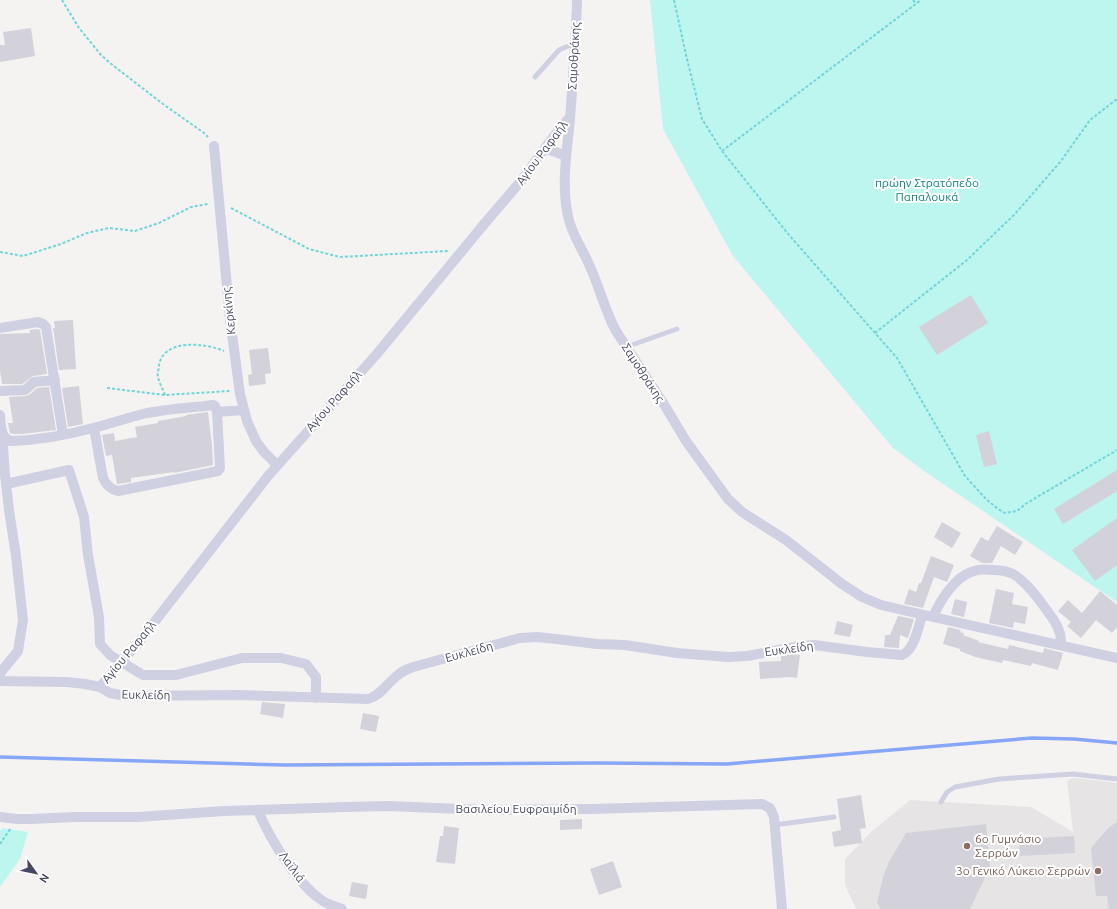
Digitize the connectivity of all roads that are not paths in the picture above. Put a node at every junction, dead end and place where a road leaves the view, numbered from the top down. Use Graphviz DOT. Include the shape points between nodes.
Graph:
graph roads {
  1 [pos="577,0"];
  2 [pos="575,43"];
  3 [pos="535,77"];
  4 [pos="570,117"];
  5 [pos="214,146"];
  6 [pos="545,148"];
  7 [pos="566,156"];
  8 [pos="0,328"];
  9 [pos="677,329"];
  10 [pos="626,347"];
  11 [pos="55,380"];
  12 [pos="0,391"];
  13 [pos="244,410"];
  14 [pos="217,412"];
  15 [pos="0,415"];
  16 [pos="94,428"];
  17 [pos="2,432"];
  18 [pos="63,435"];
  19 [pos="277,465"];
  20 [pos="6,484"];
  21 [pos="922,615"];
  22 [pos="933,617"];
  23 [pos="1061,645"];
  24 [pos="1117,658"];
  25 [pos="122,662"];
  26 [pos="0,675"];
  27 [pos="0,681"];
  28 [pos="100,687"];
  29 [pos="316,698"];
  30 [pos="1117,779"];
  31 [pos="941,802"];
  32 [pos="258,811"];
  33 [pos="0,817"];
  34 [pos="834,817"];
  35 [pos="774,825"];
  36 [pos="342,909"];
  37 [pos="782,909"];
  1 -- 2 [label="street, Σαμοθράκης"];
  2 -- 3 [label="lane" via="559,50"];
  2 -- 4 [label="street, Σαμοθράκης"];
  4 -- 6 [label="street, Αγίου Ραφαήλ"];
  4 -- 7 [label="street, Σαμοθράκης"];
  5 -- 13 [label="street, Κερκίνης" via="234,356"];
  6 -- 7 [label="street"];
  6 -- 19 [label="street, Αγίου Ραφαήλ" via="521,181 376,355"];
  7 -- 10 [label="street, Σαμοθράκης" via="565,198 568,218 591,268 610,320"];
  8 -- 11 [label="street" via="38,322 45,325"];
  9 -- 10 [label="lane"];
  10 -- 21 [label="street, Σαμοθράκης" via="686,441 717,486 735,506 786,540 862,597"];
  11 -- 12 [label="street" via="34,382 25,390"];
  11 -- 18 [label="street"];
  13 -- 14 [label="street"];
  13 -- 19 [label="street, Κερκίνης" via="256,441"];
  14 -- 16 [label="street" via="213,405 158,411"];
  14 -- 16 [label="street" via="220,468 218,471 118,491 106,484 103,478"];
  15 -- 17 [label="street"];
  16 -- 18 [label="street"];
  17 -- 18 [label="street" via="6,439 12,441"];
  17 -- 20 [label="street"];
  19 -- 25 [label="street, Αγίου Ραφαήλ"];
  20 -- 25 [label="street" via="69,470 84,517 88,555 100,617 100,644 110,655"];
  20 -- 26 [label="street" via="23,620 18,651"];
  21 -- 22 [label="street, Σαμοθράκης"];
  21 -- 29 [label="street, Ευκλείδη" via="913,643 902,655 814,645 747,656 728,656 551,638 520,638 413,667 398,675 372,698"];
  22 -- 23 [label="street"];
  22 -- 23 [label="street" via="948,591 968,573 981,570 1006,571 1020,579 1040,602 1059,630"];
  23 -- 24 [label="street"];
  25 -- 28 [label="street, Αγίου Ραφαήλ"];
  25 -- 29 [label="street" via="143,675 176,675 242,658 281,658 306,664 316,677"];
  27 -- 28 [label="street, Ευκλείδη" via="67,682"];
  28 -- 29 [label="street, Ευκλείδη" via="126,696"];
  30 -- 31 [label="lane" via="1073,774 999,778 955,787 947,792"];
  32 -- 33 [label="street, Βασιλείου Ευφραιμίδη" via="138,817"];
  32 -- 35 [label="street, Βασιλείου Ευφραιμίδη" via="388,806 486,810 762,804 771,809"];
  32 -- 36 [label="street, Λαϊλιά" via="269,833 302,882 320,899"];
  34 -- 35 [label="lane"];
  35 -- 37 [label="street"];
}
